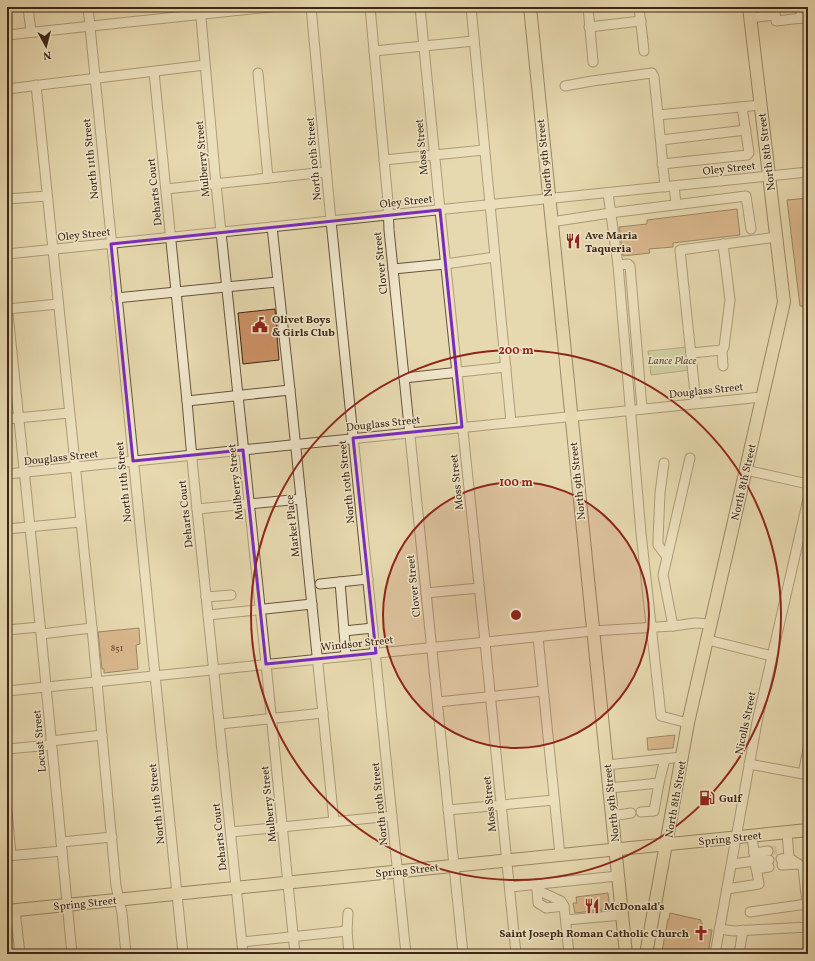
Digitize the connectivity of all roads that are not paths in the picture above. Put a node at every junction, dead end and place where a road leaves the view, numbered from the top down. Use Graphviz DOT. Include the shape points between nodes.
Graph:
graph roads {
  1 [pos="28,7"];
  2 [pos="88,7"];
  3 [pos="271,7"];
  4 [pos="311,7"];
  5 [pos="370,7"];
  6 [pos="420,7"];
  7 [pos="471,7"];
  8 [pos="530,7"];
  9 [pos="588,7"];
  10 [pos="639,7"];
  11 [pos="800,7"];
  12 [pos="200,11"];
  13 [pos="774,11"];
  14 [pos="750,13"];
  15 [pos="805,19"];
  16 [pos="641,22"];
  17 [pos="90,26"];
  18 [pos="590,27"];
  19 [pos="31,32"];
  20 [pos="7,35"];
  21 [pos="474,41"];
  22 [pos="424,46"];
  23 [pos="374,51"];
  24 [pos="644,51"];
  25 [pos="593,62"];
  26 [pos="205,65"];
  27 [pos="154,72"];
  28 [pos="258,74"];
  29 [pos="94,78"];
  30 [pos="36,86"];
  31 [pos="565,86"];
  32 [pos="7,89"];
  33 [pos="761,105"];
  34 [pos="742,108"];
  35 [pos="658,115"];
  36 [pos="746,130"];
  37 [pos="661,140"];
  38 [pos="484,150"];
  39 [pos="434,155"];
  40 [pos="384,160"];
  41 [pos="662,164"];
  42 [pos="326,172"];
  43 [pos="808,172"];
  44 [pos="770,176"];
  45 [pos="268,178"];
  46 [pos="216,184"];
  47 [pos="669,186"];
  48 [pos="166,189"];
  49 [pos="608,193"];
  50 [pos="47,196"];
  51 [pos="7,199"];
  52 [pos="548,199"];
  53 [pos="676,204"];
  54 [pos="490,205"];
  55 [pos="440,210"];
  56 [pos="610,212"];
  57 [pos="388,215"];
  58 [pos="331,221"];
  59 [pos="550,222"];
  60 [pos="272,227"];
  61 [pos="751,229"];
  62 [pos="221,232"];
  63 [pos="171,237"];
  64 [pos="777,237"];
  65 [pos="111,244"];
  66 [pos="723,244"];
  67 [pos="53,250"];
  68 [pos="7,254"];
  69 [pos="495,257"];
  70 [pos="445,264"];
  71 [pos="618,265"];
  72 [pos="393,269"];
  73 [pos="277,282"];
  74 [pos="227,287"];
  75 [pos="177,292"];
  76 [pos="116,298"];
  77 [pos="7,304"];
  78 [pos="58,304"];
  79 [pos="7,309"];
  80 [pos="722,350"];
  81 [pos="691,353"];
  82 [pos="724,366"];
  83 [pos="506,367"];
  84 [pos="456,372"];
  85 [pos="404,378"];
  86 [pos="290,390"];
  87 [pos="238,395"];
  88 [pos="762,397"];
  89 [pos="187,400"];
  90 [pos="696,403"];
  91 [pos="642,408"];
  92 [pos="630,410"];
  93 [pos="69,413"];
  94 [pos="570,416"];
  95 [pos="18,418"];
  96 [pos="7,419"];
  97 [pos="511,422"];
  98 [pos="462,427"];
  99 [pos="409,432"];
  100 [pos="353,438"];
  101 [pos="296,444"];
  102 [pos="243,450"];
  103 [pos="192,455"];
  104 [pos="690,458"];
  105 [pos="133,461"];
  106 [pos="664,463"];
  107 [pos="75,467"];
  108 [pos="746,470"];
  109 [pos="24,472"];
  110 [pos="7,474"];
  111 [pos="808,484"];
  112 [pos="301,499"];
  113 [pos="808,499"];
  114 [pos="249,504"];
  115 [pos="197,509"];
  116 [pos="80,522"];
  117 [pos="30,527"];
  118 [pos="7,529"];
  119 [pos="667,557"];
  120 [pos="368,579"];
  121 [pos="340,582"];
  122 [pos="320,584"];
  123 [pos="479,588"];
  124 [pos="426,593"];
  125 [pos="231,595"];
  126 [pos="206,597"];
  127 [pos="312,604"];
  128 [pos="260,610"];
  129 [pos="208,615"];
  130 [pos="710,624"];
  131 [pos="673,626"];
  132 [pos="650,627"];
  133 [pos="92,628"];
  134 [pos="373,628"];
  135 [pos="7,630"];
  136 [pos="41,630"];
  137 [pos="344,631"];
  138 [pos="593,631"];
  139 [pos="538,637"];
  140 [pos="708,640"];
  141 [pos="485,642"];
  142 [pos="432,647"];
  143 [pos="376,653"];
  144 [pos="346,656"];
  145 [pos="772,656"];
  146 [pos="318,659"];
  147 [pos="266,664"];
  148 [pos="214,670"];
  149 [pos="155,676"];
  150 [pos="97,682"];
  151 [pos="46,686"];
  152 [pos="7,690"];
  153 [pos="543,691"];
  154 [pos="491,696"];
  155 [pos="438,702"];
  156 [pos="323,713"];
  157 [pos="272,718"];
  158 [pos="688,722"];
  159 [pos="220,724"];
  160 [pos="102,735"];
  161 [pos="51,743"];
  162 [pos="7,749"];
  163 [pos="808,750"];
  164 [pos="682,757"];
  165 [pos="665,759"];
  166 [pos="749,764"];
  167 [pos="607,765"];
  168 [pos="660,782"];
  169 [pos="609,788"];
  170 [pos="554,800"];
  171 [pos="501,805"];
  172 [pos="448,810"];
  173 [pos="7,811"];
  174 [pos="641,812"];
  175 [pos="631,814"];
  176 [pos="392,816"];
  177 [pos="612,816"];
  178 [pos="334,822"];
  179 [pos="282,827"];
  180 [pos="808,830"];
  181 [pos="231,832"];
  182 [pos="787,832"];
  183 [pos="752,836"];
  184 [pos="112,837"];
  185 [pos="736,838"];
  186 [pos="667,845"];
  187 [pos="61,846"];
  188 [pos="615,849"];
  189 [pos="560,855"];
  190 [pos="9,856"];
  191 [pos="769,859"];
  192 [pos="507,860"];
  193 [pos="755,861"];
  194 [pos="732,864"];
  195 [pos="454,865"];
  196 [pos="398,871"];
  197 [pos="618,876"];
  198 [pos="288,882"];
  199 [pos="236,887"];
  200 [pos="510,887"];
  201 [pos="537,887"];
  202 [pos="727,889"];
  203 [pos="177,893"];
  204 [pos="119,899"];
  205 [pos="68,905"];
  206 [pos="11,910"];
  207 [pos="750,912"];
  208 [pos="348,913"];
  209 [pos="622,915"];
  210 [pos="566,920"];
  211 [pos="808,927"];
  212 [pos="719,929"];
  213 [pos="744,930"];
  214 [pos="347,931"];
  215 [pos="293,936"];
  216 [pos="242,942"];
  217 [pos="20,954"];
  218 [pos="72,954"];
  219 [pos="126,954"];
  220 [pos="183,954"];
  221 [pos="243,954"];
  222 [pos="295,954"];
  223 [pos="349,954"];
  224 [pos="406,954"];
  225 [pos="463,954"];
  226 [pos="516,954"];
  227 [pos="569,954"];
  228 [pos="626,954"];
  229 [pos="646,954"];
  230 [pos="715,954"];
  231 [pos="739,954"];
  1 -- 19 [label="street"];
  2 -- 17 [label="street, North 11th Street"];
  3 -- 12 [label="street"];
  4 -- 42 [label="street, North 10th Street"];
  5 -- 23 [label="street, Clover Street"];
  6 -- 22 [label="street, Moss Street"];
  7 -- 21 [label="street"];
  8 -- 52 [label="main road, North 9th Street"];
  9 -- 18 [label="street"];
  10 -- 16 [label="street"];
  11 -- 15 [label="street"];
  12 -- 17 [label="street"];
  12 -- 26 [label="street, Mulberry Street"];
  13 -- 14 [label="street"];
  13 -- 15 [label="street" via="776,21"];
  14 -- 33 [label="main road, North 8th Street"];
  16 -- 18 [label="street"];
  16 -- 24 [label="street"];
  17 -- 19 [label="street"];
  17 -- 29 [label="street, North 11th Street"];
  18 -- 25 [label="street"];
  19 -- 20 [label="street"];
  21 -- 22 [label="street"];
  21 -- 38 [label="street"];
  22 -- 23 [label="street"];
  22 -- 39 [label="street, Moss Street"];
  23 -- 40 [label="street, Clover Street"];
  26 -- 27 [label="street"];
  26 -- 46 [label="street, Mulberry Street"];
  27 -- 29 [label="street"];
  27 -- 48 [label="street, Deharts Court"];
  28 -- 45 [label="street"];
  29 -- 30 [label="street"];
  29 -- 65 [label="street, North 11th Street"];
  30 -- 32 [label="street"];
  30 -- 50 [label="street"];
  31 -- 35 [label="street" via="652,73"];
  33 -- 34 [label="street"];
  33 -- 44 [label="main road, North 8th Street"];
  34 -- 35 [label="street"];
  34 -- 36 [label="street"];
  35 -- 37 [label="street"];
  36 -- 37 [label="street"];
  36 -- 41 [label="street" via="749,153 747,155"];
  37 -- 41 [label="street"];
  38 -- 39 [label="street"];
  38 -- 54 [label="street"];
  39 -- 40 [label="street"];
  39 -- 55 [label="street, Moss Street"];
  40 -- 57 [label="street, Clover Street"];
  41 -- 47 [label="street"];
  42 -- 45 [label="street"];
  42 -- 58 [label="street, North 10th Street"];
  43 -- 44 [label="street, Oley Street"];
  44 -- 47 [label="street, Oley Street"];
  44 -- 64 [label="main road, North 8th Street"];
  45 -- 46 [label="street"];
  46 -- 48 [label="street"];
  46 -- 62 [label="street, Mulberry Street"];
  47 -- 49 [label="street, Oley Street"];
  47 -- 53 [label="street"];
  48 -- 63 [label="street, Deharts Court"];
  49 -- 52 [label="street, Oley Street"];
  49 -- 56 [label="street"];
  50 -- 51 [label="street"];
  50 -- 67 [label="street"];
  52 -- 54 [label="street, Oley Street"];
  52 -- 59 [label="main road, North 9th Street"];
  53 -- 56 [label="street"];
  53 -- 61 [label="street" via="746,196"];
  54 -- 55 [label="street, Oley Street"];
  54 -- 69 [label="street"];
  55 -- 57 [label="street, Oley Street"];
  55 -- 70 [label="street, Moss Street"];
  56 -- 59 [label="street"];
  56 -- 71 [label="street"];
  57 -- 58 [label="street, Oley Street"];
  57 -- 72 [label="street, Clover Street"];
  58 -- 60 [label="street, Oley Street"];
  58 -- 100 [label="street, North 10th Street"];
  59 -- 94 [label="main road, North 9th Street"];
  60 -- 62 [label="street, Oley Street"];
  60 -- 73 [label="street, Market Place"];
  62 -- 63 [label="street, Oley Street"];
  62 -- 74 [label="street, Mulberry Street"];
  63 -- 65 [label="street, Oley Street"];
  63 -- 75 [label="street, Deharts Court"];
  64 -- 66 [label="street"];
  64 -- 88 [label="main road, North 8th Street" via="784,302"];
  65 -- 67 [label="street, Oley Street"];
  65 -- 76 [label="street, North 11th Street"];
  66 -- 80 [label="street" via="730,300"];
  66 -- 81 [label="street" via="680,250"];
  67 -- 68 [label="street, Oley Street"];
  67 -- 78 [label="street"];
  69 -- 70 [label="street"];
  69 -- 83 [label="street"];
  70 -- 72 [label="street"];
  70 -- 84 [label="street, Moss Street"];
  71 -- 91 [label="street" via="630,266"];
  71 -- 92 [label="street"];
  72 -- 85 [label="street, Clover Street"];
  73 -- 74 [label="street"];
  73 -- 86 [label="street, Market Place"];
  74 -- 75 [label="street"];
  74 -- 87 [label="street, Mulberry Street"];
  75 -- 76 [label="street"];
  75 -- 89 [label="street, Deharts Court"];
  76 -- 105 [label="street, North 11th Street"];
  77 -- 79 [label="street, Locust Street"];
  78 -- 79 [label="street"];
  78 -- 93 [label="street"];
  79 -- 95 [label="street, Locust Street"];
  80 -- 81 [label="street"];
  80 -- 82 [label="street"];
  81 -- 90 [label="street"];
  83 -- 84 [label="street"];
  83 -- 97 [label="street"];
  84 -- 85 [label="street"];
  84 -- 98 [label="street, Moss Street"];
  85 -- 99 [label="street, Clover Street"];
  86 -- 87 [label="street"];
  86 -- 101 [label="street, Market Place"];
  87 -- 89 [label="street"];
  87 -- 102 [label="street, Mulberry Street"];
  88 -- 90 [label="street, Douglass Street"];
  88 -- 108 [label="main road, North 8th Street"];
  89 -- 103 [label="street, Deharts Court"];
  90 -- 91 [label="street, Douglass Street"];
  91 -- 92 [label="street, Douglass Street"];
  92 -- 94 [label="street, Douglass Street"];
  92 -- 132 [label="street"];
  93 -- 95 [label="street"];
  93 -- 107 [label="street"];
  94 -- 97 [label="street, Douglass Street"];
  94 -- 138 [label="main road, North 9th Street"];
  95 -- 96 [label="street"];
  95 -- 109 [label="street, Locust Street"];
  97 -- 98 [label="street, Douglass Street"];
  98 -- 99 [label="street, Douglass Street"];
  98 -- 123 [label="street, Moss Street"];
  99 -- 100 [label="street, Douglass Street"];
  99 -- 124 [label="street, Clover Street"];
  100 -- 101 [label="street, Douglass Street"];
  100 -- 120 [label="street, North 10th Street"];
  101 -- 102 [label="street, Douglass Street"];
  101 -- 112 [label="street, Market Place"];
  102 -- 103 [label="street, Douglass Street"];
  102 -- 114 [label="street, Mulberry Street"];
  103 -- 105 [label="street, Douglass Street"];
  103 -- 115 [label="street, Deharts Court"];
  104 -- 119 [label="street"];
  105 -- 107 [label="street, Douglass Street"];
  105 -- 149 [label="street, North 11th Street"];
  106 -- 119 [label="street" via="658,545"];
  107 -- 109 [label="street, Douglass Street"];
  107 -- 116 [label="street"];
  108 -- 111 [label="street"];
  108 -- 130 [label="main road, North 8th Street"];
  109 -- 110 [label="street, Douglass Street"];
  109 -- 117 [label="street, Locust Street"];
  112 -- 114 [label="street"];
  112 -- 127 [label="street, Market Place"];
  113 -- 145 [label="street, Nicolls Street"];
  114 -- 115 [label="street"];
  114 -- 128 [label="street, Mulberry Street"];
  115 -- 126 [label="street, Deharts Court"];
  116 -- 117 [label="street"];
  116 -- 133 [label="street"];
  117 -- 118 [label="street"];
  117 -- 136 [label="street, Locust Street"];
  119 -- 131 [label="street" via="663,576"];
  120 -- 121 [label="street"];
  120 -- 134 [label="street, North 10th Street"];
  121 -- 122 [label="street"];
  121 -- 137 [label="street"];
  123 -- 124 [label="street"];
  123 -- 141 [label="street, Moss Street"];
  124 -- 142 [label="street, Clover Street"];
  125 -- 126 [label="street"];
  126 -- 129 [label="street, Deharts Court"];
  127 -- 128 [label="street"];
  127 -- 146 [label="street, Market Place"];
  128 -- 129 [label="street"];
  128 -- 147 [label="street, Mulberry Street"];
  129 -- 148 [label="street, Deharts Court"];
  130 -- 131 [label="street, Windsor Street"];
  130 -- 140 [label="main road, North 8th Street"];
  131 -- 132 [label="street, Windsor Street"];
  132 -- 138 [label="street, Windsor Street"];
  132 -- 158 [label="street" via="661,716"];
  133 -- 136 [label="street"];
  133 -- 150 [label="street"];
  134 -- 137 [label="street"];
  134 -- 143 [label="street, North 10th Street"];
  135 -- 136 [label="street"];
  136 -- 151 [label="street, Locust Street"];
  137 -- 144 [label="street"];
  138 -- 139 [label="street, Windsor Street"];
  138 -- 167 [label="main road, North 9th Street"];
  139 -- 141 [label="street, Windsor Street"];
  139 -- 153 [label="street"];
  140 -- 145 [label="street"];
  140 -- 158 [label="main road, North 8th Street"];
  141 -- 142 [label="street, Windsor Street"];
  141 -- 154 [label="street, Moss Street"];
  142 -- 143 [label="street, Windsor Street"];
  142 -- 155 [label="street, Clover Street"];
  143 -- 144 [label="street, Windsor Street"];
  143 -- 176 [label="street, North 10th Street"];
  144 -- 146 [label="street, Windsor Street"];
  145 -- 166 [label="street, Nicolls Street"];
  146 -- 147 [label="street, Windsor Street"];
  146 -- 156 [label="street, Market Place"];
  147 -- 148 [label="street, Windsor Street"];
  147 -- 157 [label="street, Mulberry Street"];
  148 -- 149 [label="street, Windsor Street"];
  148 -- 159 [label="street, Deharts Court"];
  149 -- 150 [label="street, Windsor Street"];
  149 -- 203 [label="street, North 11th Street"];
  150 -- 151 [label="street, Windsor Street"];
  150 -- 160 [label="street"];
  151 -- 152 [label="street, Windsor Street"];
  151 -- 161 [label="street, Locust Street"];
  153 -- 154 [label="street"];
  153 -- 170 [label="street"];
  154 -- 155 [label="street"];
  154 -- 171 [label="street, Moss Street"];
  155 -- 172 [label="street, Clover Street"];
  156 -- 157 [label="street"];
  156 -- 178 [label="street, Market Place"];
  157 -- 159 [label="street"];
  157 -- 179 [label="street, Mulberry Street"];
  158 -- 164 [label="main road, North 8th Street"];
  159 -- 181 [label="street, Deharts Court"];
  160 -- 161 [label="street"];
  160 -- 184 [label="street"];
  161 -- 162 [label="street"];
  161 -- 187 [label="street, Locust Street"];
  163 -- 166 [label="street" via="803,774"];
  164 -- 165 [label="street"];
  164 -- 186 [label="main road, North 8th Street"];
  165 -- 167 [label="street"];
  165 -- 168 [label="street"];
  166 -- 185 [label="street, Nicolls Street"];
  167 -- 169 [label="main road, North 9th Street"];
  168 -- 169 [label="street"];
  168 -- 174 [label="street" via="654,811"];
  169 -- 177 [label="main road, North 9th Street"];
  170 -- 171 [label="street"];
  170 -- 189 [label="street"];
  171 -- 172 [label="street"];
  171 -- 192 [label="street, Moss Street"];
  172 -- 195 [label="street, Clover Street"];
  173 -- 190 [label="street"];
  175 -- 177 [label="street"];
  176 -- 178 [label="street"];
  176 -- 196 [label="street, North 10th Street"];
  177 -- 188 [label="main road, North 9th Street"];
  178 -- 179 [label="street"];
  179 -- 181 [label="street"];
  179 -- 198 [label="street, Mulberry Street"];
  180 -- 182 [label="main road, Spring Street"];
  181 -- 199 [label="street, Deharts Court"];
  182 -- 183 [label="main road, Spring Street"];
  182 -- 207 [label="street" via="784,856 803,867 807,904"];
  183 -- 185 [label="main road, Spring Street"];
  183 -- 193 [label="street"];
  184 -- 187 [label="street"];
  184 -- 204 [label="street"];
  185 -- 186 [label="main road, Spring Street"];
  185 -- 194 [label="street, Nicolls Street"];
  186 -- 188 [label="main road, Spring Street"];
  186 -- 229 [label="main road, North 8th Street"];
  187 -- 190 [label="street"];
  187 -- 205 [label="street, Locust Street"];
  188 -- 189 [label="main road, Spring Street"];
  188 -- 197 [label="main road, North 9th Street"];
  189 -- 192 [label="main road, Spring Street"];
  191 -- 193 [label="street"];
  192 -- 195 [label="main road, Spring Street"];
  192 -- 200 [label="street, Moss Street"];
  193 -- 194 [label="street"];
  193 -- 202 [label="street" via="758,884"];
  194 -- 202 [label="street, Nicolls Street"];
  195 -- 196 [label="main road, Spring Street"];
  195 -- 225 [label="street, Clover Street"];
  196 -- 198 [label="main road, Spring Street"];
  196 -- 224 [label="street, North 10th Street"];
  197 -- 201 [label="street"];
  197 -- 209 [label="main road, North 9th Street"];
  198 -- 199 [label="main road, Spring Street"];
  198 -- 215 [label="street, Mulberry Street"];
  199 -- 203 [label="main road, Spring Street"];
  199 -- 216 [label="street, Deharts Court"];
  200 -- 201 [label="street"];
  200 -- 226 [label="street, Moss Street"];
  201 -- 210 [label="street" via="561,901"];
  202 -- 212 [label="street, Nicolls Street"];
  203 -- 204 [label="main road, Spring Street"];
  203 -- 220 [label="street, North 11th Street"];
  204 -- 205 [label="main road, Spring Street"];
  204 -- 219 [label="street"];
  205 -- 206 [label="main road, Spring Street"];
  205 -- 218 [label="street, Locust Street"];
  206 -- 217 [label="street"];
  208 -- 214 [label="street"];
  209 -- 210 [label="street"];
  209 -- 228 [label="main road, North 9th Street"];
  210 -- 227 [label="street"];
  211 -- 213 [label="street"];
  212 -- 213 [label="street"];
  212 -- 230 [label="street, Nicolls Street"];
  213 -- 231 [label="street"];
  214 -- 215 [label="street"];
  214 -- 223 [label="street"];
  215 -- 216 [label="street"];
  215 -- 222 [label="street, Mulberry Street"];
  216 -- 221 [label="street, Deharts Court"];
}
